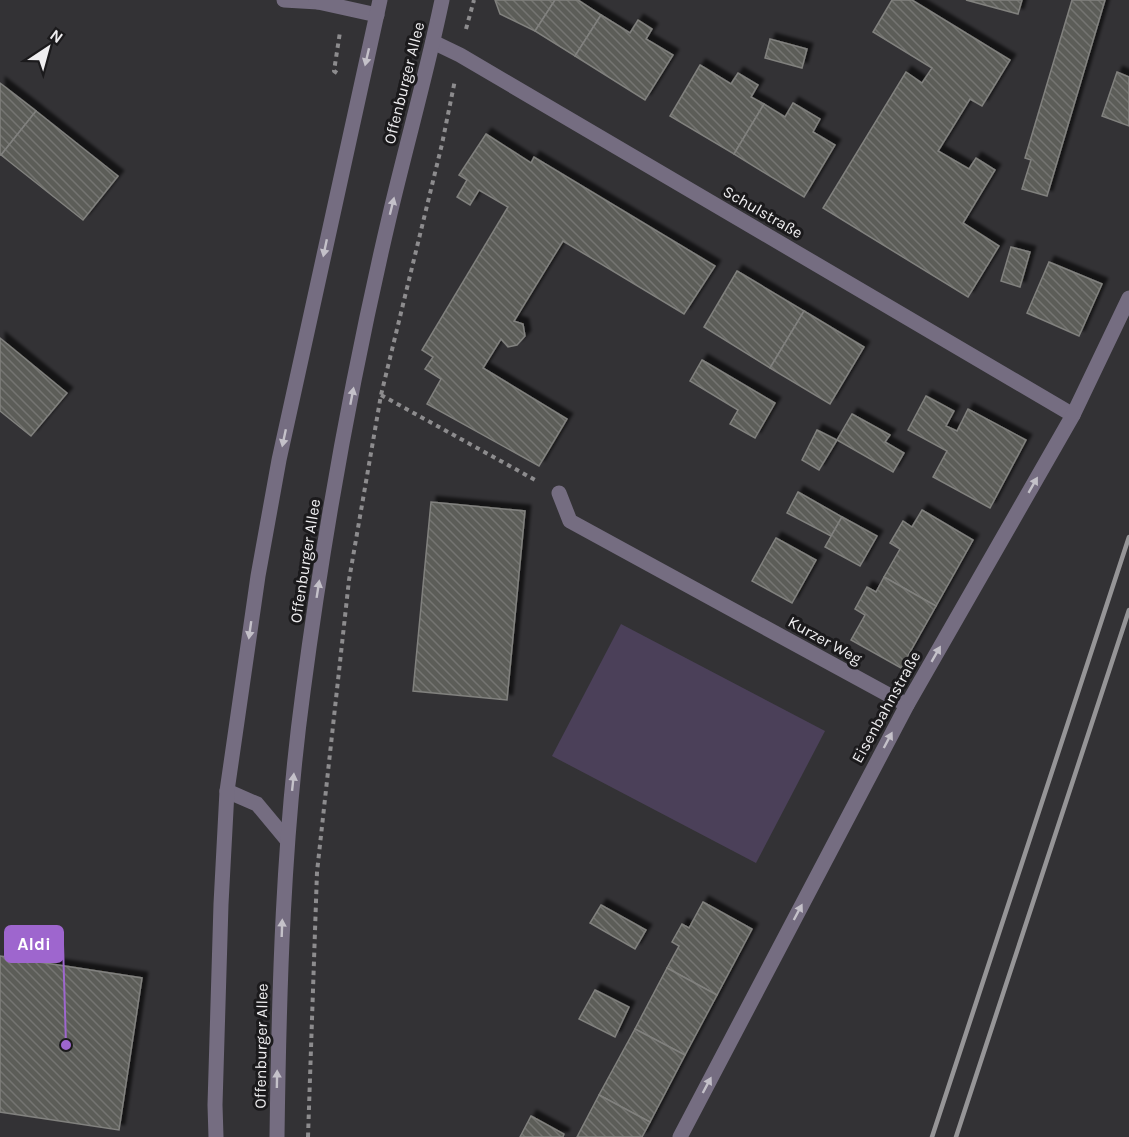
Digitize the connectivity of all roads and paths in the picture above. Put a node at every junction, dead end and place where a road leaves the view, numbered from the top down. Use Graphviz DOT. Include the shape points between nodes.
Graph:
graph roads {
  1 [pos="284,0"];
  2 [pos="380,0"];
  3 [pos="442,0"];
  4 [pos="474,0"];
  5 [pos="317,1"];
  6 [pos="376,15"];
  7 [pos="433,42"];
  8 [pos="459,55"];
  9 [pos="1129,298"];
  10 [pos="381,395"];
  11 [pos="1073,415"];
  12 [pos="559,493"];
  13 [pos="907,705"];
  14 [pos="227,791"];
  15 [pos="287,840"];
  16 [pos="216,1137"];
  17 [pos="277,1137"];
  18 [pos="308,1137"];
  19 [pos="680,1137"];
  1 -- 5 [label="street"];
  2 -- 6 [label="street"];
  3 -- 7 [label="street, Offenburger Allee"];
  4 -- 8 [label="path"];
  5 -- 6 [label="street"];
  6 -- 14 [label="street, one-way" via="279,460"];
  7 -- 8 [label="street, Schulstraße"];
  15 -- 7 [label="street, Offenburger Allee, one-way" via="302,694 351,402 390,215"];
  8 -- 10 [label="path" via="442,144"];
  8 -- 11 [label="street, Schulstraße"];
  9 -- 11 [label="street, Eisenbahnstraße"];
  10 -- 12 [label="path"];
  10 -- 18 [label="path" via="349,580 317,872"];
  13 -- 11 [label="street, Eisenbahnstraße, one-way"];
  12 -- 13 [label="street, Kurzer Weg" via="570,521"];
  19 -- 13 [label="street, Eisenbahnstraße, one-way"];
  14 -- 15 [label="street" via="257,804"];
  14 -- 16 [label="street"];
  17 -- 15 [label="street, Offenburger Allee, one-way"];
}
